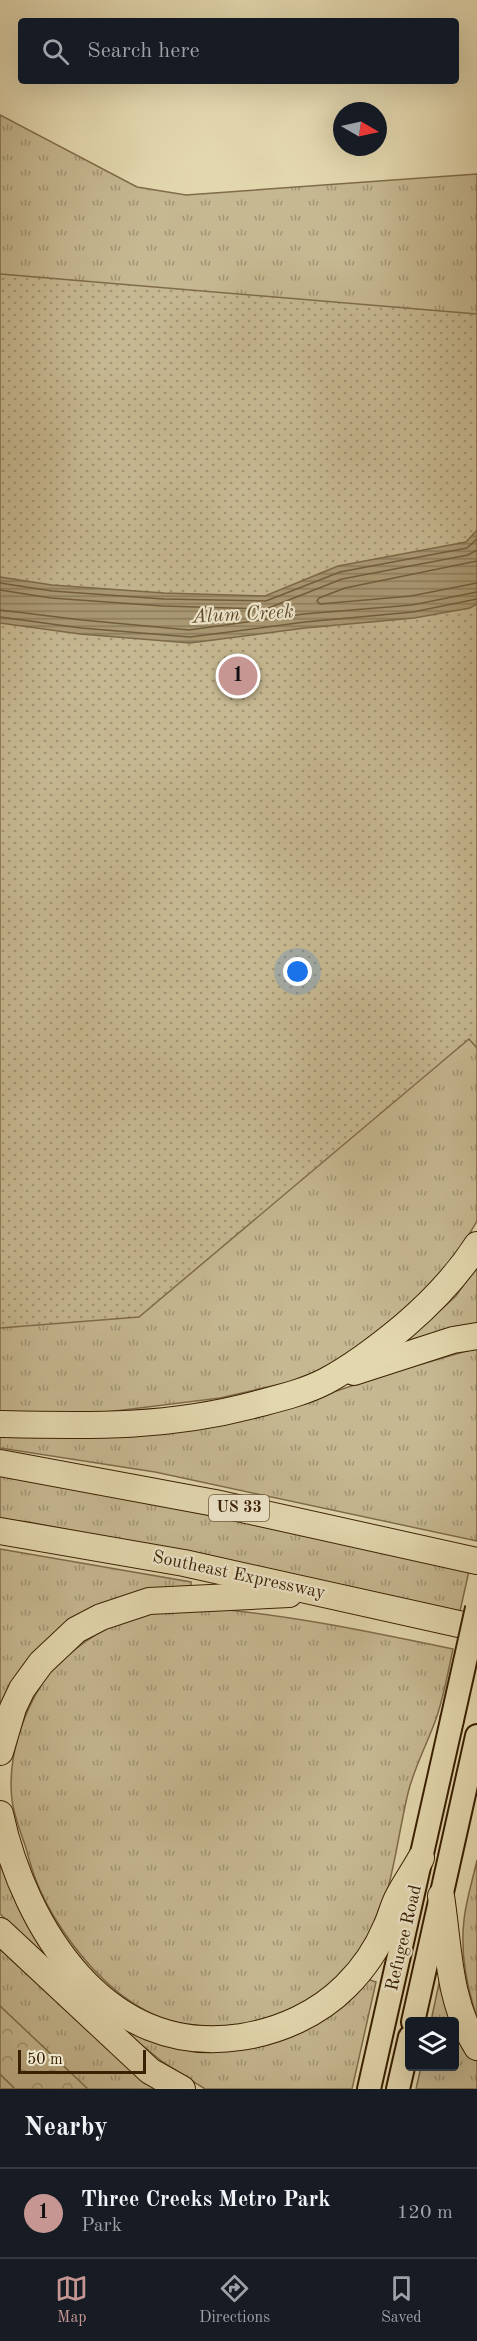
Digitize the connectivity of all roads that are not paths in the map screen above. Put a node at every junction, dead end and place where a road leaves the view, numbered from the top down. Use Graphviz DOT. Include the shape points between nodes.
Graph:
graph roads {
  1 [pos="477,1245"];
  2 [pos="477,1336"];
  3 [pos="326,1381"];
  4 [pos="0,1424"];
  5 [pos="0,1463"];
  6 [pos="0,1531"];
  7 [pos="477,1561"];
  8 [pos="322,1592"];
  9 [pos="477,1608"];
  10 [pos="477,1628"];
  11 [pos="477,1736"];
  12 [pos="0,1752"];
  13 [pos="0,1814"];
  14 [pos="421,1858"];
  15 [pos="441,1896"];
  16 [pos="0,1930"];
  17 [pos="414,2017"];
  18 [pos="477,2048"];
  19 [pos="405,2059"];
  20 [pos="182,2089"];
  21 [pos="369,2089"];
  22 [pos="398,2089"];
  1 -- 3 [label="highway" via="422,1310 387,1341"];
  2 -- 3 [label="highway" via="453,1340"];
  3 -- 4 [label="highway" via="221,1414 154,1424"];
  5 -- 7 [label="highway, US 33" via="215,1503"];
  6 -- 8 [label="highway, Southeast Expressway"];
  8 -- 10 [label="highway, Southeast Expressway"];
  8 -- 12 [label="highway" via="149,1601 101,1617 76,1630 40,1663 13,1708"];
  9 -- 14 [label="main road, Refugee Road, bridge"];
  11 -- 15 [label="main road, Refugee Road"];
  13 -- 14 [label="highway" via="7,1847 28,1900 52,1944 77,1976 128,2017 190,2039 260,2034 292,2023 323,2005 365,1964"];
  14 -- 21 [label="main road, Refugee Road"];
  15 -- 17 [label="main road, Refugee Road"];
  15 -- 18 [label="highway" via="455,1998"];
  16 -- 20 [label="highway" via="150,2071"];
  19 -- 22 [label="main road"];
}
